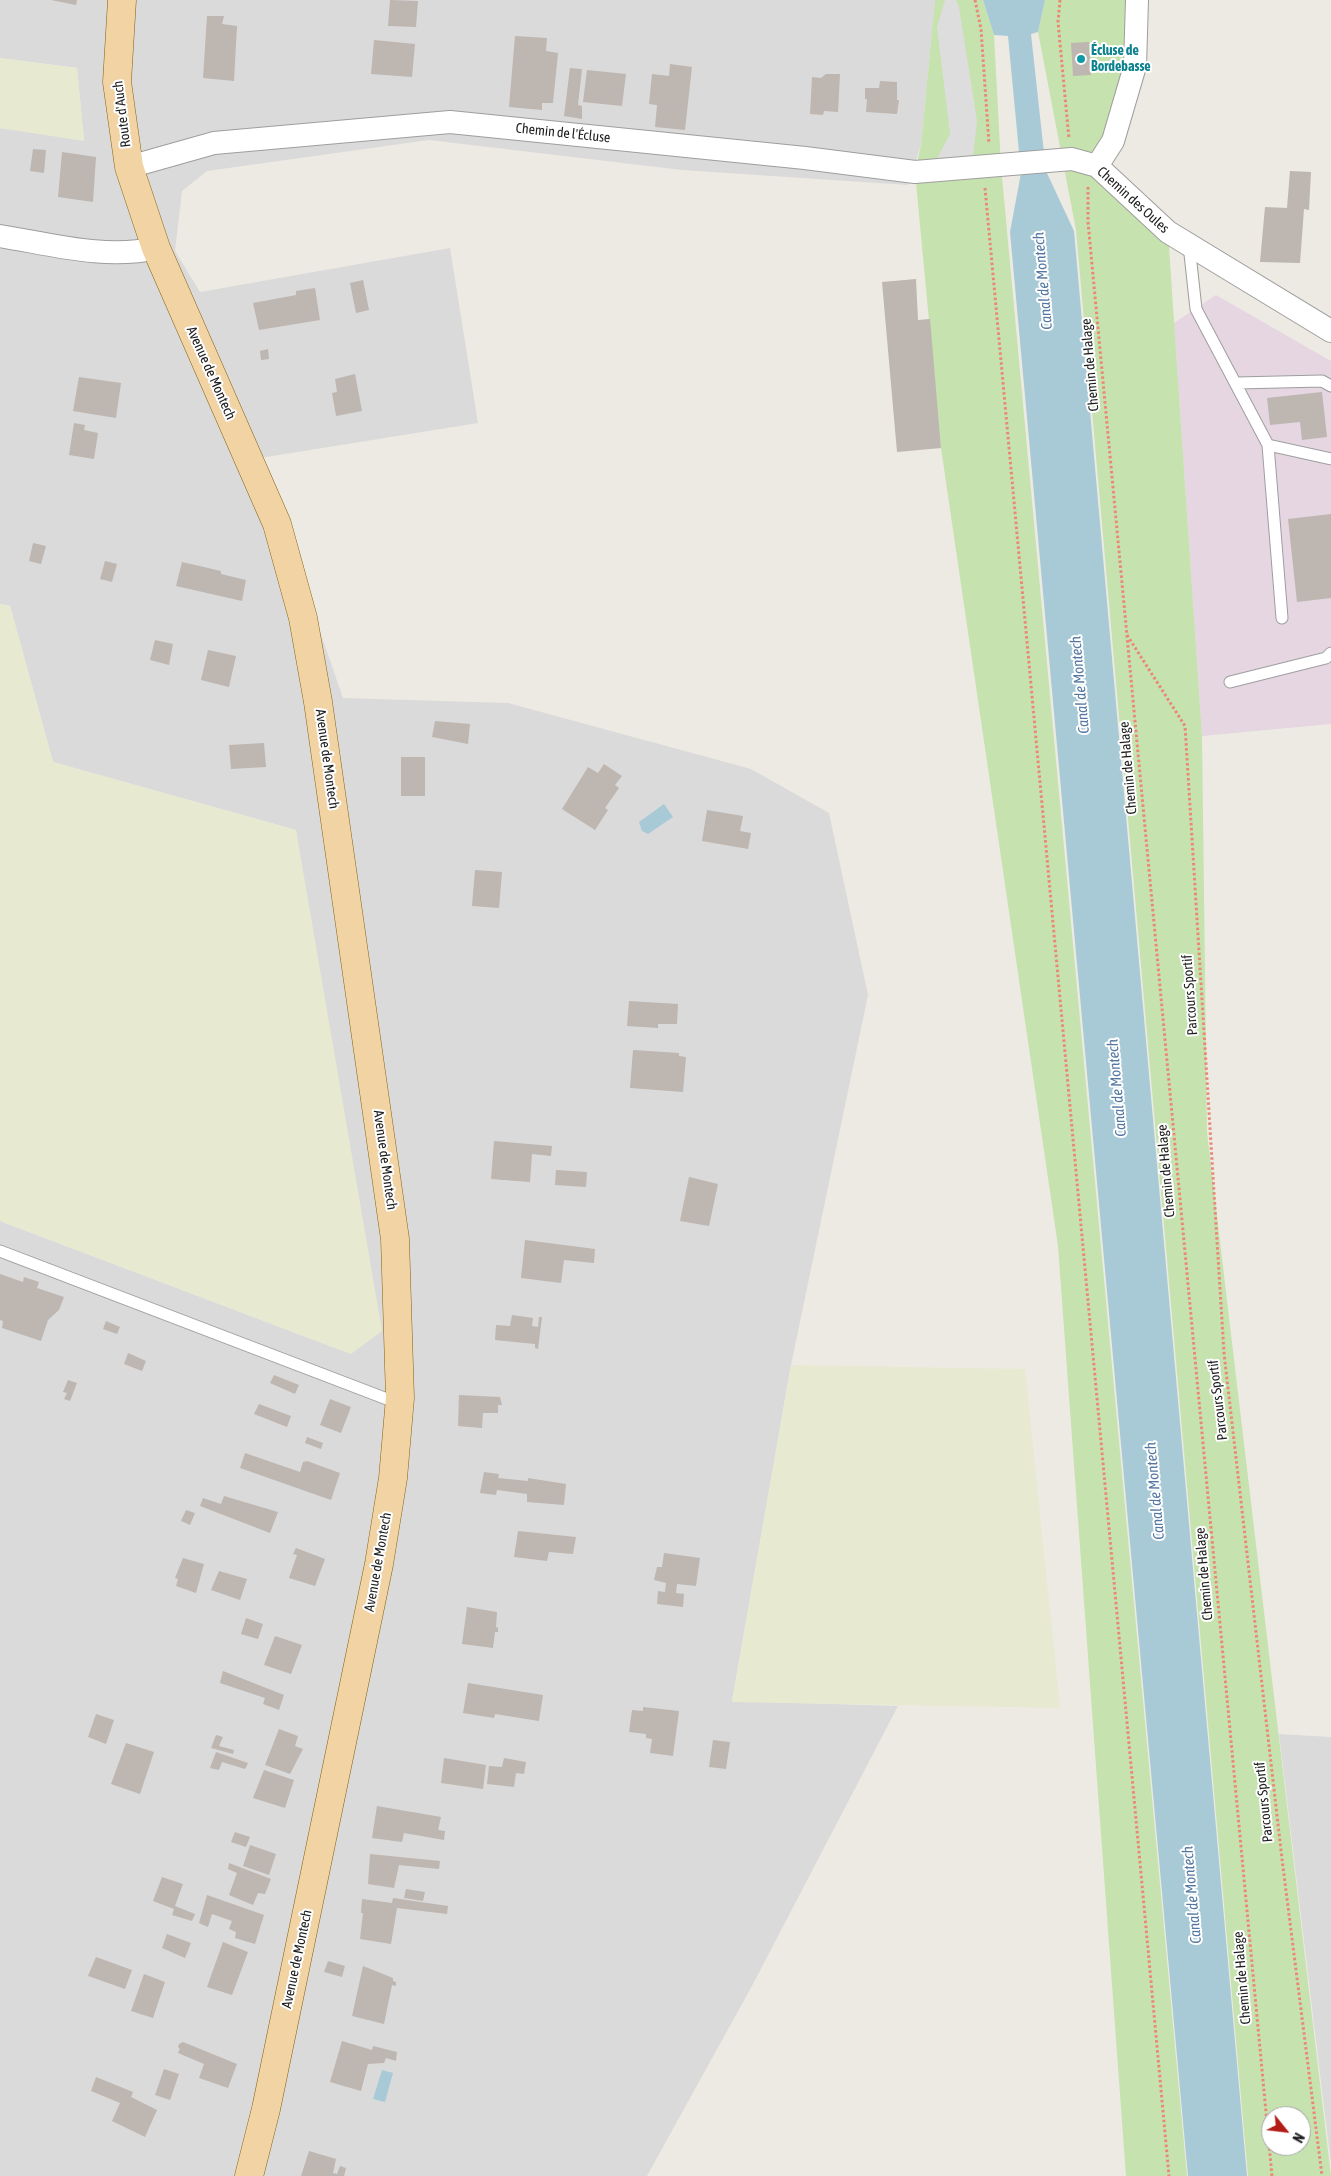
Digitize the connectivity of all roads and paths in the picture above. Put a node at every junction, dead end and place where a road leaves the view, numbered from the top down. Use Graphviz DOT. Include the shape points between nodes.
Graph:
graph roads {
  1 [pos="122,0"];
  2 [pos="975,0"];
  3 [pos="1060,0"];
  4 [pos="1137,0"];
  5 [pos="1068,159"];
  6 [pos="993,165"];
  7 [pos="1097,166"];
  8 [pos="129,167"];
  9 [pos="0,236"];
  10 [pos="1189,245"];
  11 [pos="156,248"];
  12 [pos="1331,331"];
  13 [pos="1237,383"];
  14 [pos="1331,386"];
  15 [pos="1268,445"];
  16 [pos="1331,460"];
  17 [pos="1282,618"];
  18 [pos="1126,634"];
  19 [pos="1331,653"];
  20 [pos="1230,682"];
  21 [pos="0,1251"];
  22 [pos="400,1398"];
  23 [pos="249,2176"];
  24 [pos="1169,2176"];
  25 [pos="1272,2176"];
  26 [pos="1322,2176"];
  1 -- 8 [label="main road, Route d'Auch" via="117,82"];
  2 -- 6 [label="path" via="981,29"];
  3 -- 5 [label="path" via="1058,22"];
  4 -- 7 [label="street" via="1135,66 1113,141"];
  5 -- 6 [label="street, Chemin des Oules"];
  5 -- 7 [label="street, Chemin des Oules"];
  6 -- 8 [label="street, Chemin de l'Écluse" via="915,172 450,122 214,143"];
  6 -- 24 [label="path" via="984,180"];
  7 -- 10 [label="street, Chemin des Oules" via="1168,232"];
  7 -- 18 [label="path, Chemin de Halage" via="1088,181 1088,222"];
  8 -- 11 [label="main road, Avenue de Montech"];
  9 -- 11 [label="street" via="102,252 140,252"];
  10 -- 12 [label="street, Chemin des Oules"];
  10 -- 13 [label="lane" via="1196,309"];
  11 -- 22 [label="main road, Avenue de Montech" via="277,524 303,618 396,1239"];
  13 -- 14 [label="lane" via="1322,381"];
  13 -- 15 [label="lane"];
  15 -- 16 [label="lane"];
  15 -- 17 [label="lane"];
  18 -- 25 [label="path, Chemin de Halage"];
  18 -- 26 [label="path, Parcours Sportif" via="1185,726 1224,1353"];
  19 -- 20 [label="lane" via="1326,658"];
  21 -- 22 [label="lane" via="387,1400"];
  22 -- 23 [label="main road, Avenue de Montech" via="393,1478 379,1564 266,2109"];
}
